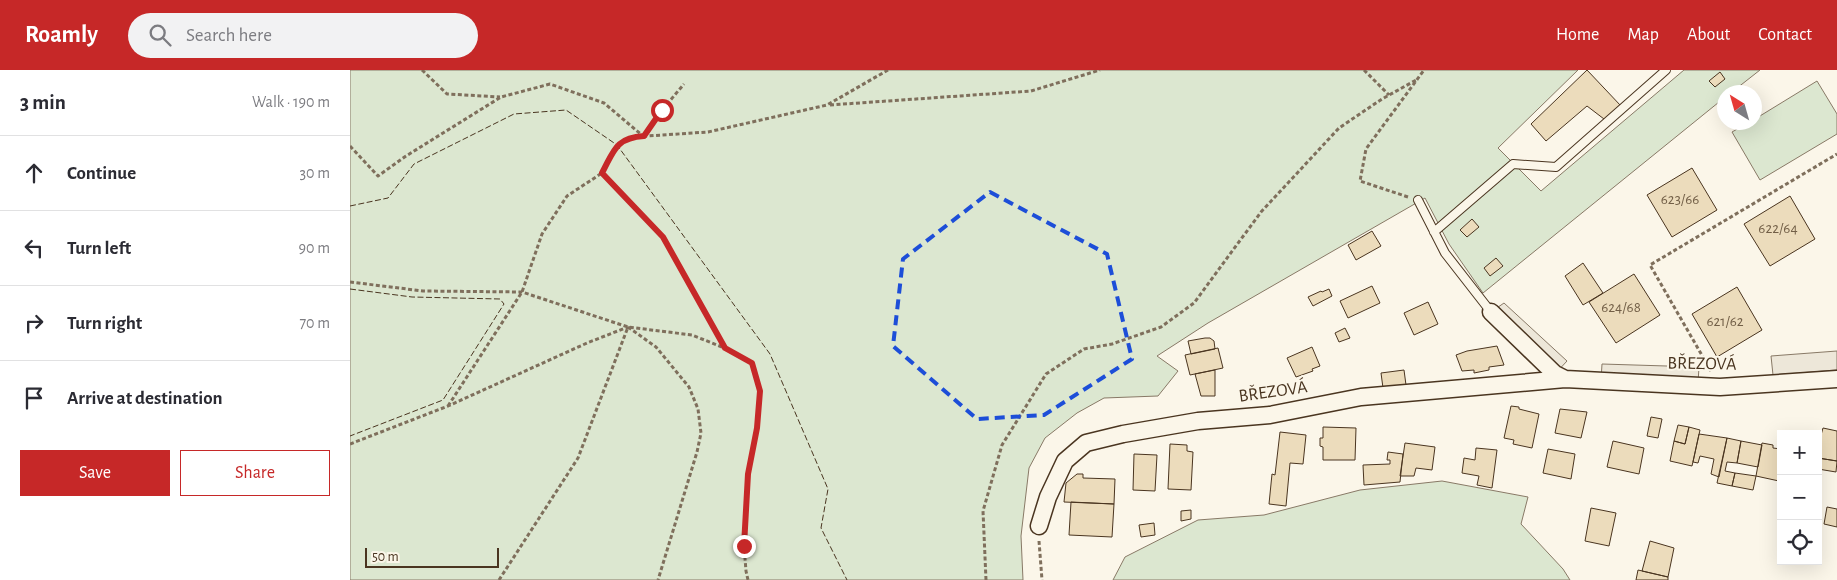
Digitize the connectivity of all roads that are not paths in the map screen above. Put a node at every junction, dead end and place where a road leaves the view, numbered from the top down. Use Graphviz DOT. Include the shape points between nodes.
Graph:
graph roads {
  1 [pos="1666,70"];
  2 [pos="1418,200"];
  3 [pos="1434,232"];
  4 [pos="1490,312"];
  5 [pos="1837,378"];
  6 [pos="1566,379"];
  7 [pos="1039,526"];
  1 -- 3 [label="lane" via="1556,167 1513,164"];
  2 -- 3 [label="lane"];
  3 -- 4 [label="lane" via="1445,253"];
  4 -- 6 [label="street" via="1555,374"];
  5 -- 6 [label="street, BŘEZOVÁ" via="1720,387"];
  6 -- 7 [label="street, BŘEZOVÁ" via="1361,397 1270,415 1198,421 1086,443 1064,461"];
}
